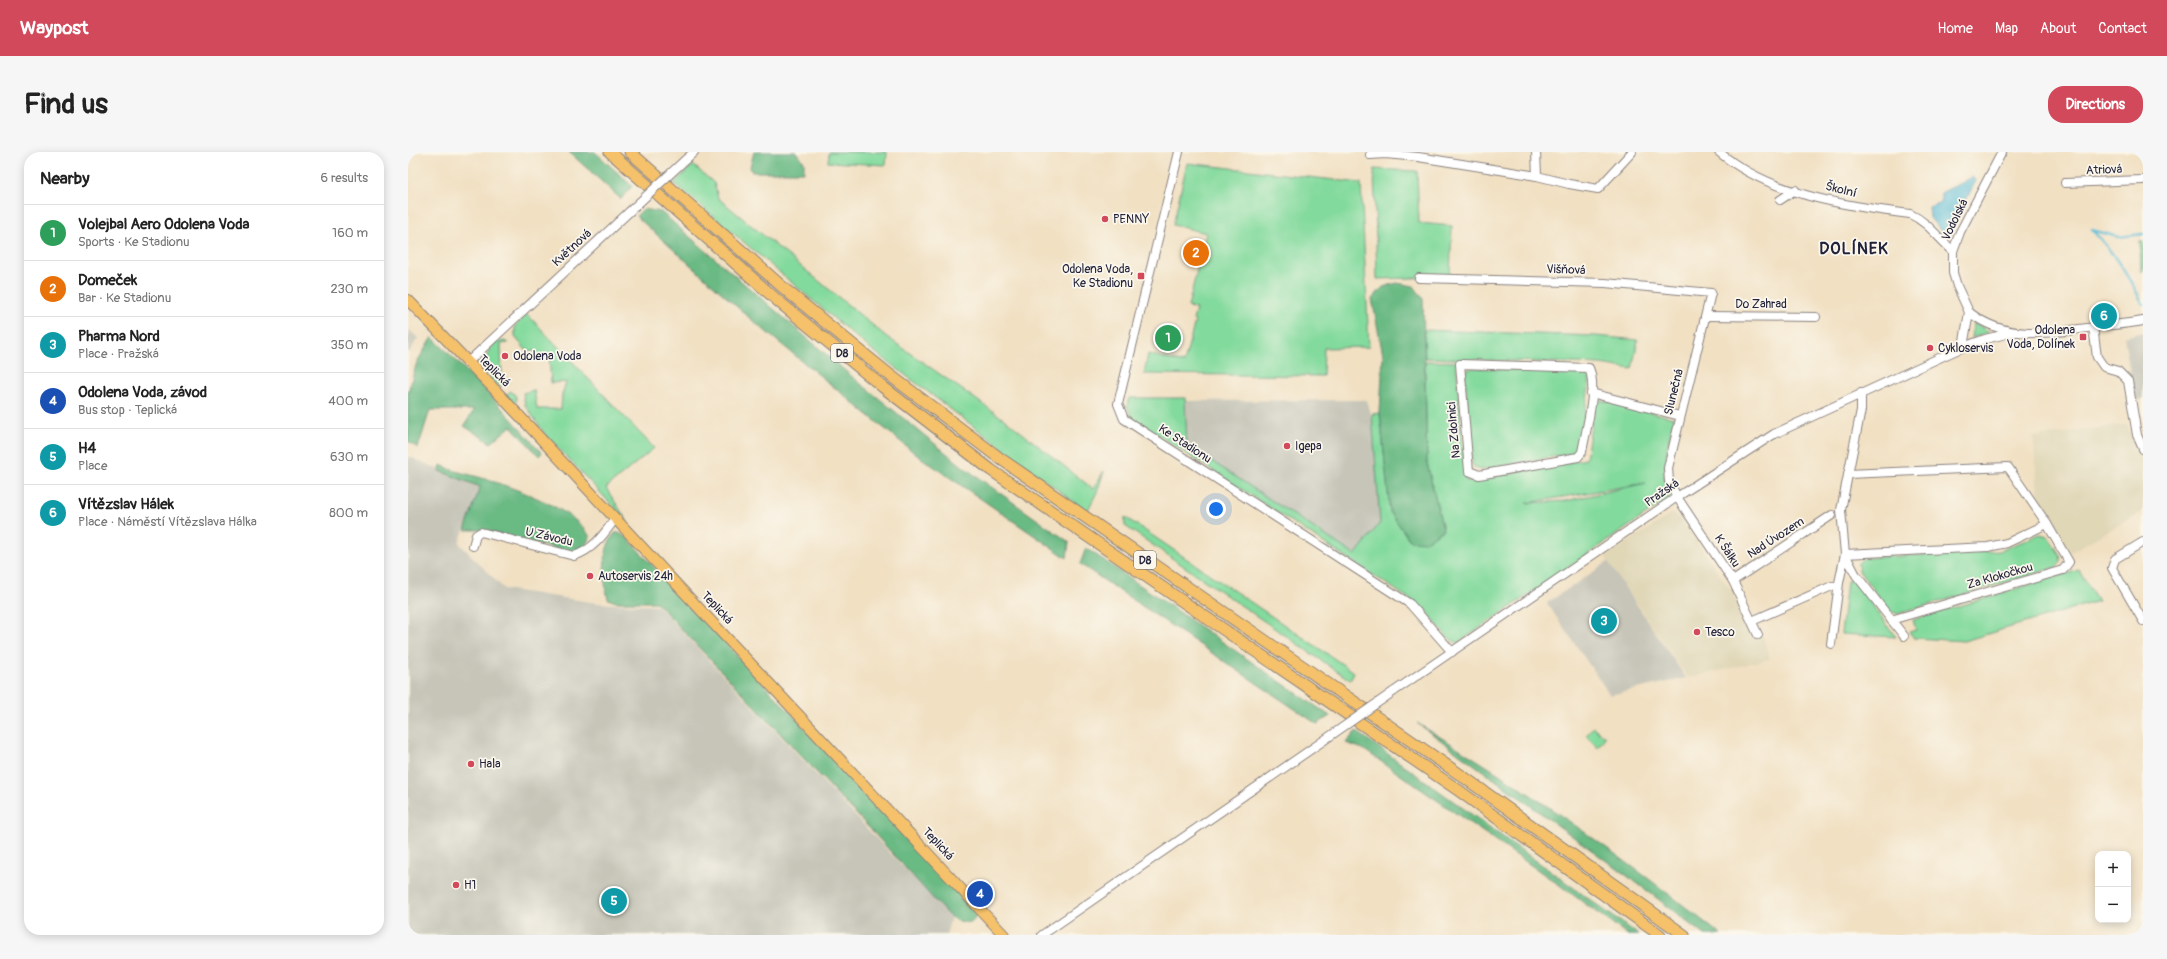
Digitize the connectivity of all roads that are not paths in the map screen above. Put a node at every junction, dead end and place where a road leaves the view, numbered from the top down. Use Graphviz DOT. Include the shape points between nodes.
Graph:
graph roads {
  1 [pos="610,152"];
  2 [pos="630,152"];
  3 [pos="694,152"];
  4 [pos="1179,152"];
  5 [pos="1536,152"];
  6 [pos="1632,152"];
  7 [pos="1719,152"];
  8 [pos="2002,152"];
  9 [pos="1370,155"];
  10 [pos="1537,176"];
  11 [pos="2143,180"];
  12 [pos="2065,183"];
  13 [pos="1794,190"];
  14 [pos="1780,200"];
  15 [pos="1953,251"];
  16 [pos="1419,278"];
  17 [pos="1711,293"];
  18 [pos="408,300"];
  19 [pos="1970,312"];
  20 [pos="1706,316"];
  21 [pos="1816,316"];
  22 [pos="2143,321"];
  23 [pos="2094,327"];
  24 [pos="2015,332"];
  25 [pos="1963,347"];
  26 [pos="467,362"];
  27 [pos="1591,393"];
  28 [pos="1861,393"];
  29 [pos="1680,416"];
  30 [pos="2143,449"];
  31 [pos="1848,474"];
  32 [pos="1677,497"];
  33 [pos="1832,515"];
  34 [pos="615,519"];
  35 [pos="2047,524"];
  36 [pos="2143,542"];
  37 [pos="473,546"];
  38 [pos="1846,554"];
  39 [pos="1732,581"];
  40 [pos="1832,586"];
  41 [pos="1891,620"];
  42 [pos="1752,621"];
  43 [pos="2143,621"];
  44 [pos="1758,635"];
  45 [pos="1904,636"];
  46 [pos="1831,644"];
  47 [pos="1452,652"];
  48 [pos="1004,935"];
  49 [pos="1042,935"];
  50 [pos="1660,935"];
  51 [pos="1684,935"];
  1 -- 50 [label="highway, D8" via="778,301 883,388 991,470 1458,790"];
  2 -- 51 [label="highway, D8" via="787,291 891,376 998,457 1464,778"];
  3 -- 26 [label="street, Květnová, bridge"];
  4 -- 47 [label="street, Ke Stadionu" via="1118,404 1124,419 1410,604"];
  5 -- 10 [label="street"];
  6 -- 10 [label="street" via="1598,189"];
  7 -- 13 [label="street, Školní" via="1753,175"];
  8 -- 15 [label="street, Vodolská" via="1960,232"];
  9 -- 10 [label="street" via="1418,157"];
  11 -- 12 [label="street, Atriová"];
  13 -- 14 [label="street"];
  13 -- 15 [label="street, Školní" via="1842,204 1910,214 1929,225"];
  15 -- 19 [label="street, Vodolská" via="1953,273"];
  16 -- 17 [label="street, Višňová" via="1605,283"];
  17 -- 20 [label="street, Slunečná"];
  18 -- 26 [label="main road, Teplická"];
  19 -- 24 [label="street" via="1984,323"];
  19 -- 25 [label="street"];
  20 -- 21 [label="street, Do Zahrad"];
  20 -- 29 [label="street, Slunečná"];
  22 -- 23 [label="street"];
  23 -- 24 [label="street" via="2034,335"];
  23 -- 30 [label="street" via="2097,357 2104,367 2118,371 2128,381 2137,435"];
  24 -- 25 [label="street, Pražská"];
  25 -- 28 [label="street, Pražská"];
  26 -- 34 [label="main road, Teplická"];
  27 -- 27 [label="street, Na Zdolnici" via="1582,452 1578,457 1479,475 1469,470 1460,364 1589,368 1592,376"];
  27 -- 29 [label="street"];
  28 -- 31 [label="street" via="1861,410"];
  28 -- 32 [label="street, Pražská" via="1774,434"];
  29 -- 32 [label="street, Slunečná" via="1668,468 1669,481"];
  31 -- 35 [label="street, Za Klokočkou" via="2008,467"];
  31 -- 38 [label="street" via="1841,510"];
  32 -- 39 [label="street, K Šálku"];
  32 -- 47 [label="street, Pražská"];
  33 -- 39 [label="street, Nad Úvozem"];
  34 -- 37 [label="street, U Závodu" via="588,550 574,556 481,532 476,535"];
  34 -- 48 [label="main road, Teplická"];
  35 -- 38 [label="street" via="2007,542 1988,547"];
  35 -- 41 [label="street, Za Klokočkou" via="2070,562 2063,570"];
  36 -- 43 [label="street" via="2115,559 2112,568"];
  38 -- 41 [label="street" via="1856,575"];
  38 -- 46 [label="street" via="1839,583"];
  39 -- 42 [label="street, K Šálku"];
  40 -- 42 [label="street"];
  41 -- 45 [label="street"];
  42 -- 44 [label="street, K Šálku"];
  47 -- 49 [label="street, Pražská, bridge"];
}
